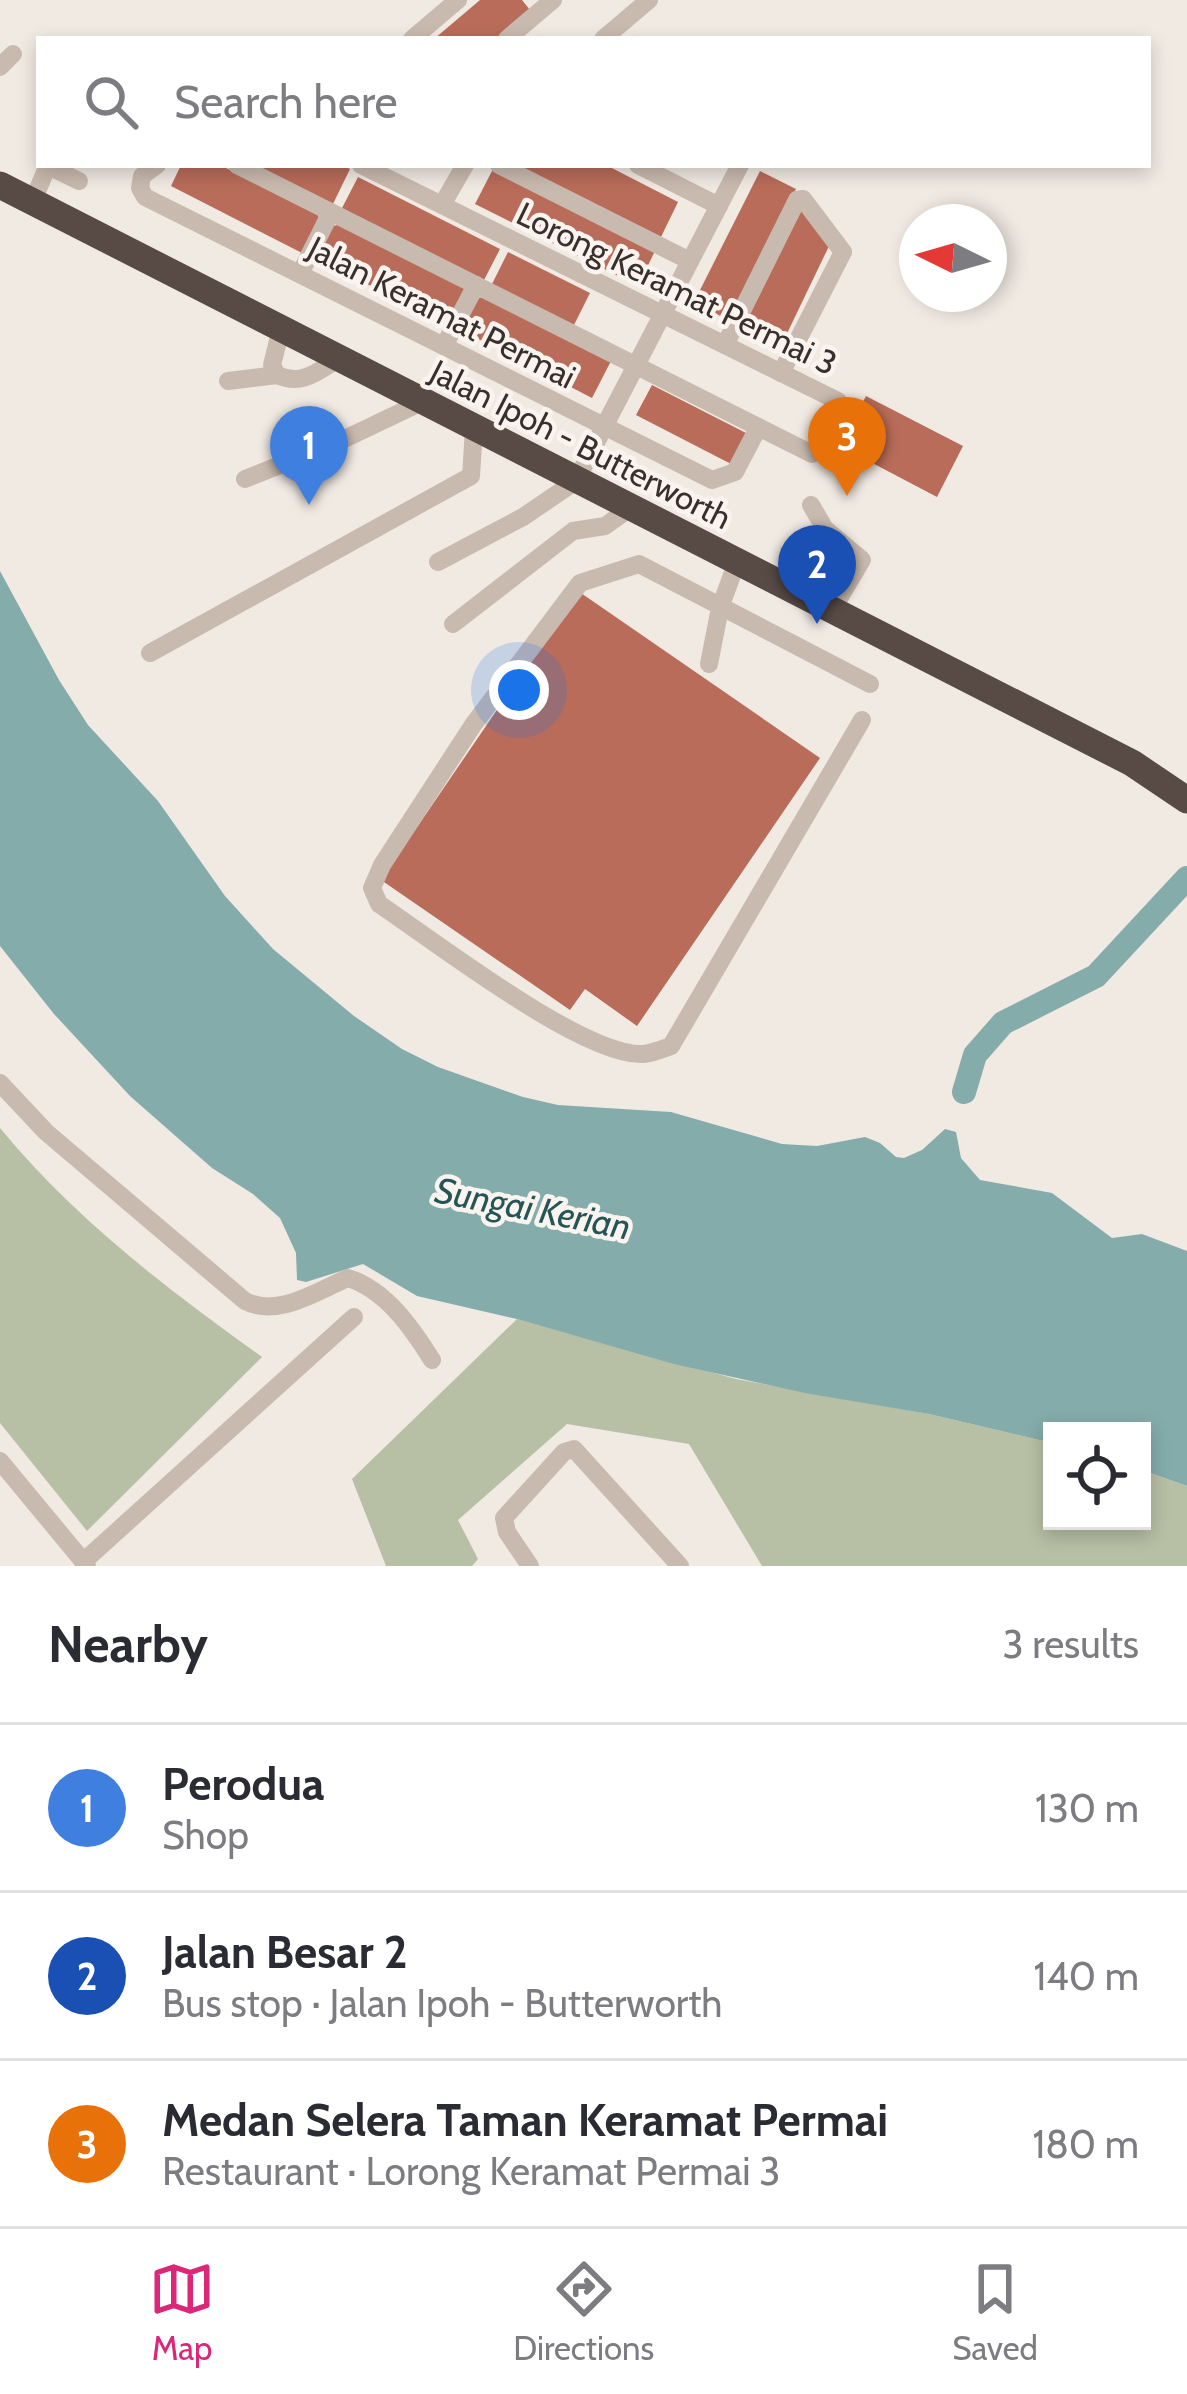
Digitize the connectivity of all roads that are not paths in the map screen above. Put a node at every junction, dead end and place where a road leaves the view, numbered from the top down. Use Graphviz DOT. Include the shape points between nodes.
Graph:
graph roads {
  1 [pos="458,0"];
  2 [pos="553,0"];
  3 [pos="649,0"];
  4 [pos="416,36"];
  5 [pos="511,36"];
  6 [pos="607,36"];
  7 [pos="47,168"];
  8 [pos="54,168"];
  9 [pos="153,168"];
  10 [pos="244,168"];
  11 [pos="462,168"];
  12 [pos="505,168"];
  13 [pos="644,168"];
  14 [pos="738,168"];
  15 [pos="393,172"];
  16 [pos="80,181"];
  17 [pos="0,185"];
  18 [pos="33,201"];
  19 [pos="442,205"];
  20 [pos="719,206"];
  21 [pos="331,212"];
  22 [pos="690,261"];
  23 [pos="299,274"];
  24 [pos="476,285"];
  25 [pos="663,314"];
  26 [pos="280,329"];
  27 [pos="724,345"];
  28 [pos="444,346"];
  29 [pos="338,359"];
  30 [pos="636,366"];
  31 [pos="781,373"];
  32 [pos="277,375"];
  33 [pos="228,381"];
  34 [pos="838,401"];
  35 [pos="422,402"];
  36 [pos="604,426"];
  37 [pos="758,428"];
  38 [pos="474,429"];
  39 [pos="812,454"];
  40 [pos="244,479"];
  41 [pos="576,482"];
  42 [pos="811,506"];
  43 [pos="629,509"];
  44 [pos="438,562"];
  45 [pos="736,564"];
  46 [pos="720,608"];
  47 [pos="831,612"];
  48 [pos="453,623"];
  49 [pos="149,653"];
  50 [pos="709,664"];
  51 [pos="870,684"];
  52 [pos="862,719"];
  53 [pos="1132,764"];
  54 [pos="1187,783"];
  55 [pos="1187,800"];
  56 [pos="0,1083"];
  57 [pos="354,1317"];
  58 [pos="431,1360"];
  59 [pos="0,1461"];
  60 [pos="85,1564"];
  61 [pos="530,1566"];
  62 [pos="680,1566"];
  1 -- 4 [label="street"];
  2 -- 5 [label="street"];
  3 -- 6 [label="street"];
  7 -- 18 [label="street"];
  8 -- 16 [label="street"];
  9 -- 23 [label="street, Jalan Keramat Permai" via="142,176 145,197"];
  10 -- 21 [label="street"];
  11 -- 19 [label="street"];
  12 -- 22 [label="street"];
  13 -- 20 [label="street"];
  14 -- 20 [label="street"];
  15 -- 19 [label="street, Lorong Keramat Permai 3"];
  17 -- 18 [label="highway, Jalan Ipoh - Butterworth"];
  18 -- 26 [label="highway, Jalan Ipoh - Butterworth"];
  19 -- 25 [label="street, Lorong Keramat Permai 3"];
  20 -- 22 [label="street"];
  21 -- 23 [label="street"];
  21 -- 24 [label="street"];
  22 -- 25 [label="street"];
  23 -- 28 [label="street, Jalan Keramat Permai"];
  24 -- 28 [label="street"];
  24 -- 30 [label="street"];
  25 -- 27 [label="street, Lorong Keramat Permai 3"];
  25 -- 30 [label="street"];
  26 -- 29 [label="highway, Jalan Ipoh - Butterworth"];
  26 -- 32 [label="street"];
  27 -- 31 [label="street, Lorong Keramat Permai 3"];
  27 -- 31 [label="street" via="796,200 808,203 843,252"];
  28 -- 36 [label="street, Jalan Keramat Permai"];
  29 -- 32 [label="street" via="303,380"];
  29 -- 35 [label="highway, Jalan Ipoh - Butterworth"];
  30 -- 36 [label="street"];
  30 -- 37 [label="street"];
  31 -- 34 [label="street, Lorong Keramat Permai 3"];
  32 -- 33 [label="street"];
  35 -- 38 [label="highway, Jalan Ipoh - Butterworth"];
  35 -- 40 [label="street"];
  36 -- 37 [label="street, Jalan Keramat Permai" via="712,480 735,472"];
  36 -- 41 [label="street"];
  37 -- 39 [label="street"];
  38 -- 41 [label="highway, Jalan Ipoh - Butterworth"];
  38 -- 49 [label="street" via="471,476"];
  41 -- 43 [label="highway, Jalan Ipoh - Butterworth"];
  41 -- 44 [label="street"];
  42 -- 47 [label="street" via="825,530 862,560"];
  43 -- 45 [label="highway, Jalan Ipoh - Butterworth"];
  43 -- 48 [label="street" via="605,526 573,531"];
  45 -- 46 [label="street"];
  45 -- 47 [label="highway, Jalan Ipoh - Butterworth"];
  46 -- 50 [label="street"];
  46 -- 51 [label="street"];
  46 -- 52 [label="street" via="639,564 580,583 411,819 372,888 379,904 606,1046 643,1054 671,1046"];
  47 -- 53 [label="highway, Jalan Ipoh - Butterworth"];
  53 -- 54 [label="highway, Jalan Ipoh - Butterworth"];
  53 -- 55 [label="highway, Jalan Ipoh - Butterworth"];
  56 -- 58 [label="street" via="46,1132 245,1301 276,1308 355,1280 385,1300"];
  57 -- 60 [label="street"];
  59 -- 60 [label="street"];
  61 -- 62 [label="street" via="504,1519 574,1449"];
}
